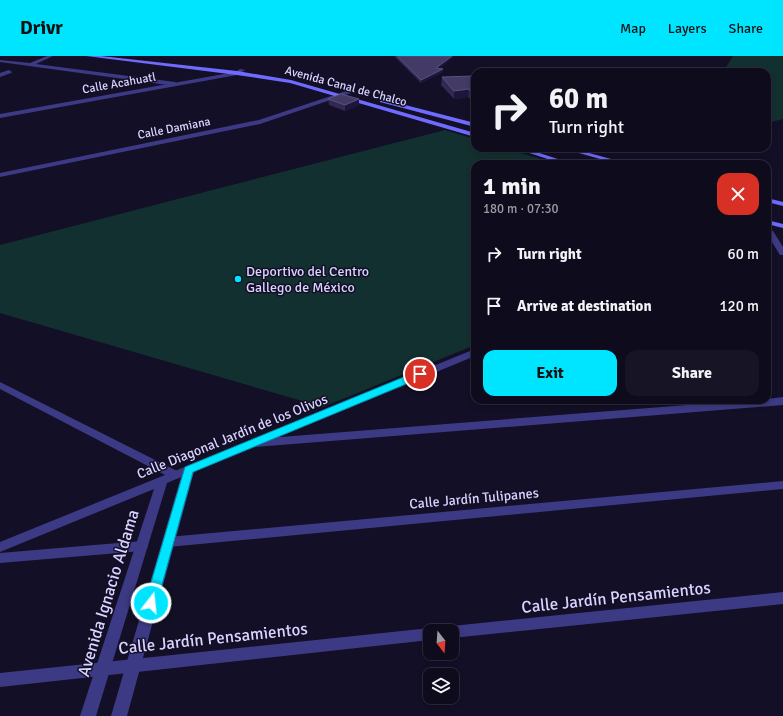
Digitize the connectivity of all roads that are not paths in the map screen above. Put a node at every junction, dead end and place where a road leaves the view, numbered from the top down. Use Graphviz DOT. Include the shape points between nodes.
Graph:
graph roads {
  1 [pos="51,56"];
  2 [pos="88,56"];
  3 [pos="119,56"];
  4 [pos="0,61"];
  5 [pos="30,65"];
  6 [pos="239,71"];
  7 [pos="9,72"];
  8 [pos="0,75"];
  9 [pos="314,82"];
  10 [pos="175,84"];
  11 [pos="340,92"];
  12 [pos="348,92"];
  13 [pos="356,94"];
  14 [pos="375,99"];
  15 [pos="0,116"];
  16 [pos="471,124"];
  17 [pos="471,134"];
  18 [pos="530,152"];
  19 [pos="580,152"];
  20 [pos="557,160"];
  21 [pos="610,160"];
  22 [pos="0,175"];
  23 [pos="771,201"];
  24 [pos="783,204"];
  25 [pos="780,225"];
  26 [pos="771,232"];
  27 [pos="771,236"];
  28 [pos="783,253"];
  29 [pos="471,354"];
  30 [pos="0,385"];
  31 [pos="12,392"];
  32 [pos="0,396"];
  33 [pos="783,401"];
  34 [pos="771,402"];
  35 [pos="745,404"];
  36 [pos="253,443"];
  37 [pos="189,470"];
  38 [pos="175,475"];
  39 [pos="162,481"];
  40 [pos="783,485"];
  41 [pos="168,542"];
  42 [pos="142,546"];
  43 [pos="0,547"];
  44 [pos="0,558"];
  45 [pos="783,598"];
  46 [pos="459,631"];
  47 [pos="423,635"];
  48 [pos="134,665"];
  49 [pos="104,668"];
  50 [pos="0,680"];
  51 [pos="88,716"];
  52 [pos="119,716"];
  1 -- 5 [label="street"];
  2 -- 6 [label="main road, Avenida Canal de Chalco"];
  3 -- 6 [label="main road, Avenida Canal de Chalco"];
  4 -- 5 [label="street"];
  5 -- 10 [label="street"];
  6 -- 9 [label="main road, Avenida Canal de Chalco"];
  6 -- 10 [label="street, Calle Acahuatl"];
  6 -- 11 [label="main road, Avenida Canal de Chalco"];
  7 -- 8 [label="street"];
  10 -- 15 [label="street, Calle Acahuatl"];
  11 -- 12 [label="street, Calle Damiana"];
  11 -- 17 [label="main road, Avenida Canal de Chalco"];
  11 -- 22 [label="street, Calle Damiana" via="260,122"];
  12 -- 13 [label="main road, Avenida Canal de Chalco"];
  14 -- 16 [label="main road, Avenida Canal de Chalco"];
  18 -- 20 [label="main road"];
  19 -- 21 [label="main road"];
  23 -- 24 [label="main road"];
  25 -- 26 [label="street"];
  27 -- 28 [label="street"];
  29 -- 36 [label="street, Calle Diagonal Jardín de los Olivos"];
  30 -- 31 [label="street"];
  31 -- 32 [label="street"];
  31 -- 38 [label="street"];
  33 -- 34 [label="street"];
  35 -- 36 [label="street"];
  36 -- 37 [label="street, Calle Diagonal Jardín de los Olivos"];
  37 -- 38 [label="street, Calle Diagonal Jardín de los Olivos"];
  37 -- 41 [label="street"];
  38 -- 39 [label="street, Calle Diagonal Jardín de los Olivos"];
  39 -- 42 [label="street, Avenida Ignacio Aldama"];
  39 -- 43 [label="street, Calle Diagonal Jardín de los Olivos"];
  40 -- 41 [label="street, Calle Jardín Tulipanes"];
  41 -- 48 [label="street"];
  42 -- 44 [label="street"];
  42 -- 49 [label="street, Avenida Ignacio Aldama"];
  45 -- 46 [label="street, Calle Jardín Pensamientos"];
  47 -- 48 [label="street, Calle Jardín Pensamientos"];
  48 -- 49 [label="street, Calle Jardín Pensamientos"];
  48 -- 52 [label="street"];
  49 -- 50 [label="street, Calle Jardín Pensamientos"];
  49 -- 51 [label="street, Avenida Ignacio Aldama"];
}
